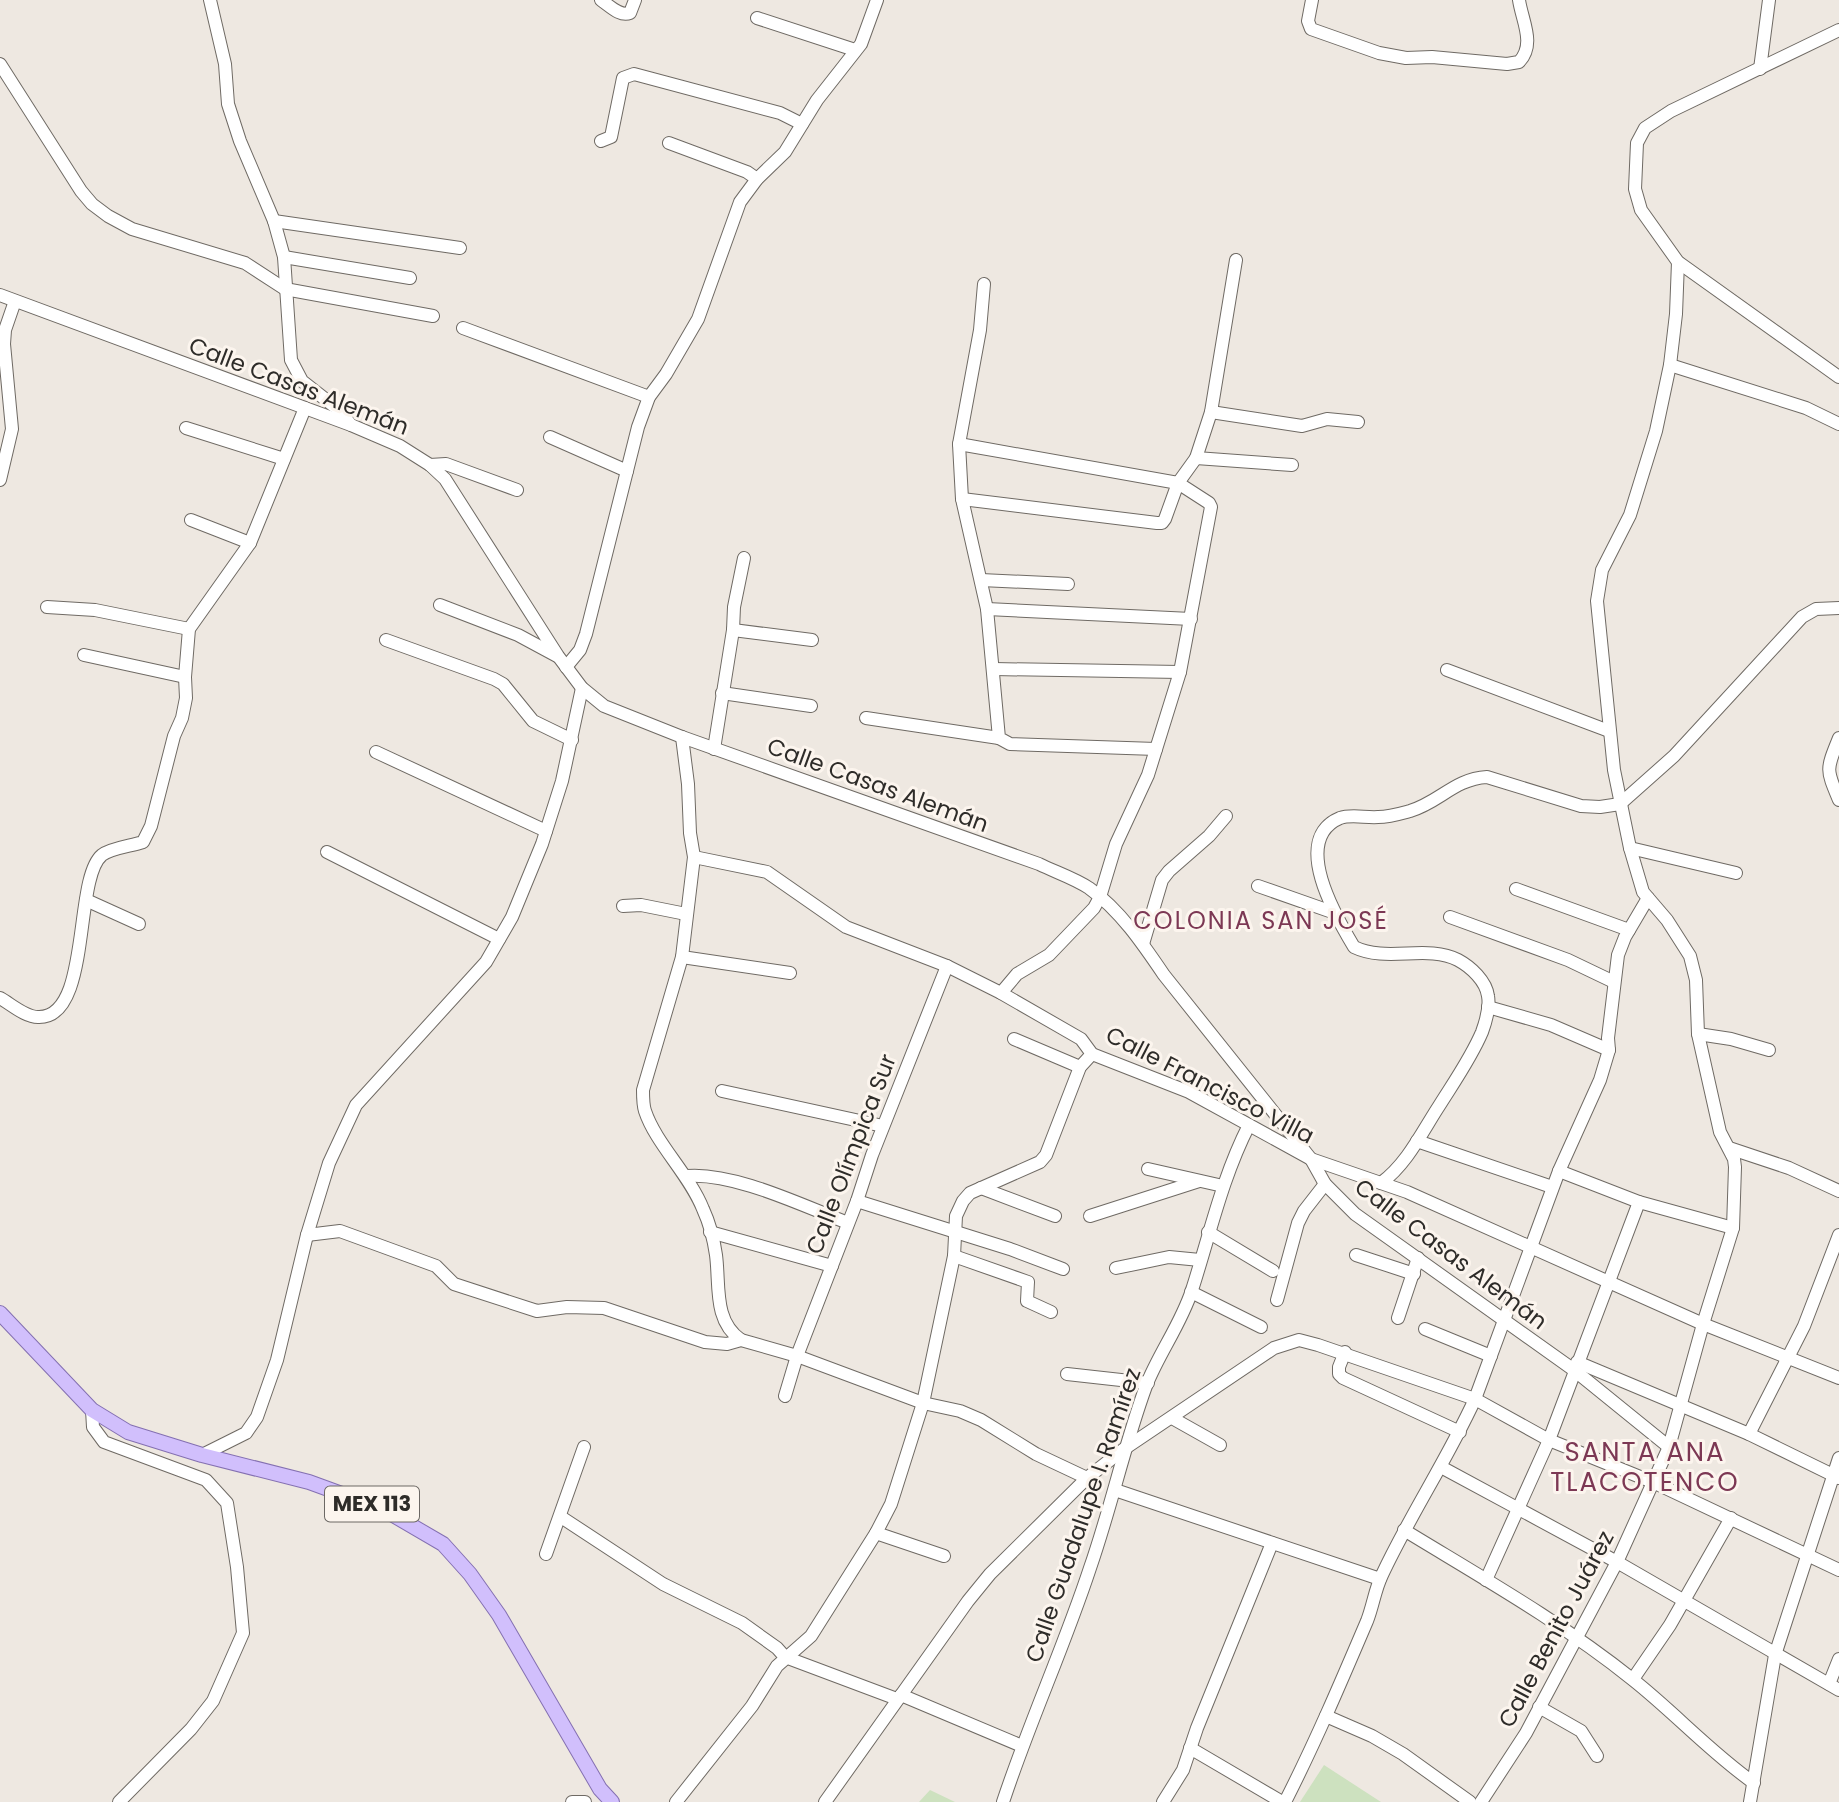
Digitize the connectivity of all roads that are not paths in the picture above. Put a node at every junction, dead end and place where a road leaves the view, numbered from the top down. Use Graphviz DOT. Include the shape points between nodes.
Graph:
graph roads {
  1 [pos="210,0"];
  2 [pos="601,0"];
  3 [pos="635,0"];
  4 [pos="877,0"];
  5 [pos="1312,0"];
  6 [pos="1519,0"];
  7 [pos="1769,0"];
  8 [pos="757,18"];
  9 [pos="1839,30"];
  10 [pos="855,50"];
  11 [pos="0,64"];
  12 [pos="1760,69"];
  13 [pos="802,124"];
  14 [pos="601,141"];
  15 [pos="669,143"];
  16 [pos="757,179"];
  17 [pos="274,221"];
  18 [pos="460,248"];
  19 [pos="284,257"];
  20 [pos="1236,260"];
  21 [pos="1678,262"];
  22 [pos="410,278"];
  23 [pos="984,284"];
  24 [pos="285,289"];
  25 [pos="0,295"];
  26 [pos="15,301"];
  27 [pos="433,316"];
  28 [pos="463,328"];
  29 [pos="1670,365"];
  30 [pos="1839,377"];
  31 [pos="649,397"];
  32 [pos="305,408"];
  33 [pos="1211,412"];
  34 [pos="1358,422"];
  35 [pos="1839,424"];
  36 [pos="351,425"];
  37 [pos="186,428"];
  38 [pos="550,437"];
  39 [pos="959,444"];
  40 [pos="1196,458"];
  41 [pos="284,459"];
  42 [pos="430,465"];
  43 [pos="1292,465"];
  44 [pos="627,471"];
  45 [pos="0,480"];
  46 [pos="1178,484"];
  47 [pos="517,490"];
  48 [pos="962,499"];
  49 [pos="191,520"];
  50 [pos="250,543"];
  51 [pos="744,558"];
  52 [pos="981,580"];
  53 [pos="1068,584"];
  54 [pos="440,605"];
  55 [pos="47,607"];
  56 [pos="1839,608"];
  57 [pos="987,609"];
  58 [pos="1191,619"];
  59 [pos="189,629"];
  60 [pos="733,630"];
  61 [pos="386,640"];
  62 [pos="812,640"];
  63 [pos="84,656"];
  64 [pos="558,656"];
  65 [pos="566,667"];
  66 [pos="994,669"];
  67 [pos="1447,670"];
  68 [pos="1180,671"];
  69 [pos="185,677"];
  70 [pos="582,688"];
  71 [pos="722,693"];
  72 [pos="811,706"];
  73 [pos="866,718"];
  74 [pos="1609,731"];
  75 [pos="682,737"];
  76 [pos="999,738"];
  77 [pos="572,740"];
  78 [pos="1838,746"];
  79 [pos="714,749"];
  80 [pos="1156,749"];
  81 [pos="376,752"];
  82 [pos="1839,800"];
  83 [pos="1620,804"];
  84 [pos="1226,816"];
  85 [pos="546,831"];
  86 [pos="1630,848"];
  87 [pos="327,852"];
  88 [pos="694,857"];
  89 [pos="1736,873"];
  90 [pos="1258,886"];
  91 [pos="1516,889"];
  92 [pos="1100,897"];
  93 [pos="1648,898"];
  94 [pos="86,900"];
  95 [pos="623,906"];
  96 [pos="1335,913"];
  97 [pos="686,914"];
  98 [pos="1450,917"];
  99 [pos="139,924"];
  100 [pos="1629,930"];
  101 [pos="499,939"];
  102 [pos="1143,944"];
  103 [pos="682,957"];
  104 [pos="947,967"];
  105 [pos="790,973"];
  106 [pos="1614,982"];
  107 [pos="1001,993"];
  108 [pos="0,998"];
  109 [pos="1488,1007"];
  110 [pos="1698,1034"];
  111 [pos="1014,1040"];
  112 [pos="1609,1050"];
  113 [pos="1769,1050"];
  114 [pos="1092,1054"];
  115 [pos="1080,1067"];
  116 [pos="722,1091"];
  117 [pos="1249,1125"];
  118 [pos="883,1126"];
  119 [pos="1418,1141"];
  120 [pos="1729,1148"];
  121 [pos="1405,1157"];
  122 [pos="1311,1159"];
  123 [pos="1148,1169"];
  124 [pos="1559,1171"];
  125 [pos="687,1176"];
  126 [pos="1199,1181"];
  127 [pos="1381,1183"];
  128 [pos="1325,1184"];
  129 [pos="1223,1186"];
  130 [pos="1552,1187"];
  131 [pos="981,1188"];
  132 [pos="1839,1191"];
  133 [pos="1407,1192"];
  134 [pos="857,1201"];
  135 [pos="1639,1202"];
  136 [pos="1055,1216"];
  137 [pos="1090,1216"];
  138 [pos="848,1223"];
  139 [pos="1733,1228"];
  140 [pos="954,1231"];
  141 [pos="710,1232"];
  142 [pos="1208,1232"];
  143 [pos="307,1235"];
  144 [pos="1839,1235"];
  145 [pos="1532,1248"];
  146 [pos="1356,1255"];
  147 [pos="954,1256"];
  148 [pos="1418,1258"];
  149 [pos="1200,1260"];
  150 [pos="832,1266"];
  151 [pos="1116,1268"];
  152 [pos="1063,1269"];
  153 [pos="1273,1271"];
  154 [pos="1414,1274"];
  155 [pos="1609,1282"];
  156 [pos="1191,1292"];
  157 [pos="1278,1300"];
  158 [pos="1051,1312"];
  159 [pos="0,1313"];
  160 [pos="1398,1318"];
  161 [pos="1504,1320"];
  162 [pos="1703,1324"];
  163 [pos="1261,1328"];
  164 [pos="1425,1329"];
  165 [pos="741,1340"];
  166 [pos="1345,1352"];
  167 [pos="797,1356"];
  168 [pos="1490,1356"];
  169 [pos="1789,1358"];
  170 [pos="1575,1366"];
  171 [pos="1067,1374"];
  172 [pos="1839,1378"];
  173 [pos="1148,1382"];
  174 [pos="785,1396"];
  175 [pos="1475,1399"];
  176 [pos="923,1403"];
  177 [pos="1682,1406"];
  178 [pos="92,1410"];
  179 [pos="1172,1418"];
  180 [pos="1460,1432"];
  181 [pos="1749,1434"];
  182 [pos="1549,1440"];
  183 [pos="1220,1445"];
  184 [pos="584,1447"];
  185 [pos="1669,1447"];
  186 [pos="1124,1449"];
  187 [pos="202,1455"];
  188 [pos="1839,1458"];
  189 [pos="1441,1467"];
  190 [pos="1836,1477"];
  191 [pos="1087,1478"];
  192 [pos="1655,1483"];
  193 [pos="1115,1490"];
  194 [pos="1518,1509"];
  195 [pos="561,1517"];
  196 [pos="1731,1518"];
  197 [pos="1404,1530"];
  198 [pos="876,1533"];
  199 [pos="1272,1543"];
  200 [pos="547,1554"];
  201 [pos="1807,1554"];
  202 [pos="944,1556"];
  203 [pos="1617,1562"];
  204 [pos="1839,1570"];
  205 [pos="1380,1579"];
  206 [pos="1486,1580"];
  207 [pos="1682,1602"];
  208 [pos="1576,1637"];
  209 [pos="1775,1655"];
  210 [pos="785,1657"];
  211 [pos="1839,1659"];
  212 [pos="1633,1679"];
  213 [pos="1834,1687"];
  214 [pos="899,1697"];
  215 [pos="1539,1707"];
  216 [pos="1326,1716"];
  217 [pos="1021,1746"];
  218 [pos="1190,1748"];
  219 [pos="1597,1756"];
  220 [pos="1754,1783"];
  221 [pos="119,1802"];
  222 [pos="572,1802"];
  223 [pos="585,1802"];
  224 [pos="612,1802"];
  225 [pos="676,1802"];
  226 [pos="825,1802"];
  227 [pos="1003,1802"];
  228 [pos="1163,1802"];
  229 [pos="1283,1802"];
  230 [pos="1470,1802"];
  231 [pos="1481,1802"];
  232 [pos="1750,1802"];
  1 -- 17 [label="street" via="225,64 228,104"];
  2 -- 3 [label="street" via="627,15"];
  4 -- 10 [label="street"];
  5 -- 6 [label="street" via="1311,29 1379,53 1507,64 1519,62 1528,51"];
  7 -- 12 [label="street"];
  8 -- 10 [label="street"];
  9 -- 12 [label="street"];
  10 -- 13 [label="street"];
  11 -- 24 [label="street" via="92,204 132,229 245,263"];
  12 -- 21 [label="street" via="1671,111 1645,128 1637,143 1635,190 1641,210"];
  13 -- 14 [label="street" via="780,113 634,74 623,78 611,138"];
  13 -- 16 [label="street" via="785,152"];
  15 -- 16 [label="street"];
  16 -- 31 [label="street" via="733,218 698,319"];
  17 -- 18 [label="street"];
  17 -- 19 [label="street"];
  19 -- 22 [label="street"];
  19 -- 24 [label="street"];
  20 -- 33 [label="street"];
  21 -- 29 [label="street, Calle Benito Juárez"];
  21 -- 30 [label="street"];
  23 -- 39 [label="street"];
  24 -- 27 [label="street"];
  24 -- 36 [label="street" via="295,371"];
  25 -- 26 [label="street, Calle Casas Alemán"];
  26 -- 32 [label="street, Calle Casas Alemán"];
  26 -- 45 [label="street" via="4,344 12,429"];
  28 -- 31 [label="street"];
  29 -- 35 [label="street" via="1807,408"];
  29 -- 74 [label="street, Calle Benito Juárez" via="1644,473 1630,515 1599,579"];
  31 -- 44 [label="street"];
  32 -- 36 [label="street, Calle Casas Alemán"];
  32 -- 41 [label="street"];
  33 -- 34 [label="street" via="1302,426 1327,419"];
  33 -- 40 [label="street"];
  36 -- 42 [label="street, Calle Casas Alemán"];
  37 -- 41 [label="street"];
  38 -- 44 [label="street"];
  39 -- 46 [label="street"];
  39 -- 48 [label="street"];
  40 -- 43 [label="street"];
  40 -- 46 [label="street"];
  41 -- 50 [label="street"];
  42 -- 47 [label="street" via="446,464"];
  42 -- 64 [label="street, Calle Casas Alemán" via="454,490"];
  44 -- 65 [label="street" via="586,634"];
  46 -- 48 [label="street" via="1162,523"];
  46 -- 58 [label="street" via="1211,507"];
  48 -- 52 [label="street"];
  49 -- 50 [label="street"];
  50 -- 59 [label="street"];
  51 -- 60 [label="street"];
  52 -- 53 [label="street"];
  52 -- 57 [label="street"];
  54 -- 64 [label="street"];
  55 -- 59 [label="street" via="95,610"];
  56 -- 83 [label="street" via="1802,617 1674,756"];
  57 -- 58 [label="street"];
  57 -- 66 [label="street"];
  58 -- 68 [label="street"];
  59 -- 69 [label="street"];
  60 -- 62 [label="street"];
  60 -- 71 [label="street"];
  61 -- 77 [label="street" via="495,679 533,720"];
  63 -- 69 [label="street"];
  64 -- 65 [label="street, Calle Casas Alemán"];
  65 -- 70 [label="street, Calle Casas Alemán"];
  66 -- 68 [label="street"];
  66 -- 76 [label="street"];
  67 -- 74 [label="street"];
  68 -- 80 [label="street"];
  69 -- 94 [label="street" via="182,718 151,826 143,842 103,854 93,866"];
  70 -- 75 [label="street, Calle Casas Alemán" via="604,706"];
  70 -- 77 [label="street"];
  71 -- 72 [label="street"];
  71 -- 79 [label="street"];
  73 -- 76 [label="street"];
  74 -- 83 [label="street, Calle Benito Juárez"];
  75 -- 79 [label="street, Calle Casas Alemán"];
  75 -- 88 [label="street"];
  76 -- 80 [label="street" via="1010,744"];
  77 -- 85 [label="street"];
  78 -- 82 [label="street" via="1828,773"];
  79 -- 92 [label="street, Calle Casas Alemán" via="1039,864"];
  80 -- 92 [label="street" via="1149,775 1116,844"];
  81 -- 85 [label="street"];
  83 -- 86 [label="street, Calle Benito Juárez"];
  83 -- 96 [label="street" via="1581,806 1488,777 1464,780 1405,813 1341,818 1323,830 1318,841 1317,858"];
  84 -- 102 [label="street" via="1162,880"];
  85 -- 101 [label="street"];
  86 -- 89 [label="street"];
  86 -- 93 [label="street, Calle Benito Juárez"];
  87 -- 101 [label="street"];
  88 -- 97 [label="street"];
  88 -- 104 [label="street, Calle Francisco Villa" via="767,872 846,927"];
  90 -- 96 [label="street"];
  91 -- 100 [label="street"];
  92 -- 102 [label="street, Calle Casas Alemán"];
  92 -- 107 [label="street" via="1049,955 1017,974"];
  93 -- 100 [label="street"];
  93 -- 110 [label="street, Calle Benito Juárez" via="1690,956 1696,980"];
  94 -- 99 [label="street"];
  94 -- 108 [label="street" via="79,961 61,1004 39,1018"];
  95 -- 97 [label="street"];
  96 -- 109 [label="street" via="1354,947 1363,951 1436,954 1459,960 1477,974 1488,991"];
  97 -- 103 [label="street"];
  98 -- 106 [label="street" via="1568,960"];
  100 -- 106 [label="street" via="1618,955"];
  101 -- 143 [label="street" via="486,962 356,1105 329,1163"];
  102 -- 122 [label="street, Calle Casas Alemán"];
  103 -- 105 [label="street"];
  103 -- 125 [label="street" via="643,1090 644,1110"];
  104 -- 107 [label="street, Calle Francisco Villa"];
  104 -- 118 [label="street, Calle Olímpica Sur"];
  106 -- 112 [label="street"];
  107 -- 114 [label="street, Calle Francisco Villa" via="1081,1039"];
  109 -- 112 [label="street" via="1551,1025"];
  109 -- 119 [label="street" via="1467,1061"];
  110 -- 113 [label="street"];
  110 -- 120 [label="street, Calle Benito Juárez" via="1720,1132"];
  111 -- 115 [label="street"];
  112 -- 124 [label="street"];
  114 -- 115 [label="street"];
  114 -- 117 [label="street, Calle Francisco Villa" via="1188,1092"];
  115 -- 131 [label="street" via="1046,1155 1040,1162"];
  116 -- 118 [label="street"];
  117 -- 122 [label="street, Calle Francisco Villa"];
  117 -- 129 [label="street, Calle Guadalupe I. Ramírez"];
  118 -- 134 [label="street, Calle Olímpica Sur"];
  119 -- 121 [label="street"];
  119 -- 130 [label="street"];
  120 -- 132 [label="street"];
  120 -- 139 [label="street, Calle Benito Juárez" via="1735,1167"];
  121 -- 127 [label="street"];
  121 -- 133 [label="street" via="1402,1186"];
  122 -- 127 [label="street, Calle Francisco Villa"];
  122 -- 128 [label="street, Calle Casas Alemán"];
  123 -- 126 [label="street"];
  124 -- 130 [label="street"];
  124 -- 135 [label="street"];
  125 -- 138 [label="street" via="766,1191"];
  125 -- 141 [label="street"];
  126 -- 129 [label="street"];
  126 -- 137 [label="street"];
  127 -- 133 [label="street, Calle Francisco Villa"];
  128 -- 148 [label="street, Calle Casas Alemán" via="1355,1214"];
  128 -- 157 [label="street" via="1298,1223"];
  129 -- 142 [label="street, Calle Guadalupe I. Ramírez"];
  130 -- 145 [label="street"];
  131 -- 136 [label="street"];
  131 -- 140 [label="street" via="963,1201"];
  133 -- 145 [label="street, Calle Francisco Villa"];
  134 -- 138 [label="street, Calle Olímpica Sur"];
  134 -- 140 [label="street"];
  135 -- 139 [label="street"];
  135 -- 155 [label="street"];
  138 -- 150 [label="street, Calle Olímpica Sur"];
  139 -- 162 [label="street, Calle Benito Juárez"];
  140 -- 147 [label="street"];
  140 -- 152 [label="street"];
  141 -- 150 [label="street"];
  141 -- 165 [label="street" via="718,1299 726,1325"];
  142 -- 149 [label="street, Calle Guadalupe I. Ramírez"];
  142 -- 153 [label="street"];
  143 -- 165 [label="street" via="340,1231 436,1266 454,1284 537,1311 604,1308 715,1344"];
  143 -- 187 [label="street" via="277,1360 257,1417 246,1433"];
  144 -- 169 [label="street"];
  145 -- 155 [label="street, Calle Francisco Villa"];
  145 -- 161 [label="street"];
  146 -- 154 [label="street"];
  147 -- 158 [label="street" via="1028,1282 1027,1301"];
  147 -- 176 [label="street"];
  148 -- 154 [label="street"];
  148 -- 161 [label="street, Calle Casas Alemán"];
  149 -- 151 [label="street" via="1169,1257"];
  149 -- 156 [label="street, Calle Guadalupe I. Ramírez"];
  150 -- 167 [label="street, Calle Olímpica Sur"];
  154 -- 160 [label="street"];
  155 -- 162 [label="street, Calle Francisco Villa"];
  155 -- 170 [label="street"];
  156 -- 163 [label="street"];
  156 -- 173 [label="street, Calle Guadalupe I. Ramírez"];
  159 -- 178 [label="main road, MEX 113"];
  161 -- 168 [label="street"];
  161 -- 170 [label="street, Calle Casas Alemán"];
  162 -- 169 [label="street, Calle Francisco Villa"];
  162 -- 177 [label="street, Calle Benito Juárez"];
  164 -- 168 [label="street"];
  165 -- 167 [label="street"];
  166 -- 175 [label="street"];
  166 -- 179 [label="street" via="1299,1340 1274,1348"];
  166 -- 180 [label="street" via="1339,1367 1343,1377"];
  167 -- 174 [label="street, Calle Olímpica Sur"];
  167 -- 176 [label="street"];
  168 -- 175 [label="street"];
  169 -- 172 [label="street, Calle Francisco Villa"];
  169 -- 181 [label="street"];
  170 -- 177 [label="street"];
  170 -- 182 [label="street"];
  170 -- 185 [label="street, Calle Casas Alemán"];
  171 -- 173 [label="street"];
  173 -- 186 [label="street, Calle Guadalupe I. Ramírez"];
  175 -- 180 [label="street"];
  175 -- 182 [label="street"];
  176 -- 191 [label="street" via="981,1420"];
  176 -- 198 [label="street" via="891,1504"];
  177 -- 181 [label="street"];
  177 -- 185 [label="street, Calle Benito Juárez"];
  178 -- 187 [label="main road, MEX 113" via="128,1432"];
  178 -- 221 [label="street" via="93,1427 104,1442 206,1480 228,1503 243,1633 213,1701"];
  179 -- 183 [label="street"];
  179 -- 186 [label="street"];
  180 -- 189 [label="street"];
  181 -- 190 [label="street"];
  182 -- 192 [label="street"];
  182 -- 194 [label="street"];
  184 -- 195 [label="street"];
  185 -- 192 [label="street, Calle Benito Juárez"];
  186 -- 191 [label="street"];
  186 -- 193 [label="street, Calle Guadalupe I. Ramírez"];
  187 -- 224 [label="main road, MEX 113" via="309,1482 383,1508 443,1544 499,1615 600,1789"];
  188 -- 190 [label="street"];
  189 -- 194 [label="street"];
  189 -- 197 [label="street"];
  190 -- 201 [label="street"];
  191 -- 214 [label="street" via="990,1574"];
  192 -- 196 [label="street"];
  192 -- 203 [label="street, Calle Benito Juárez"];
  193 -- 199 [label="street"];
  193 -- 217 [label="street, Calle Guadalupe I. Ramírez" via="1089,1571"];
  194 -- 203 [label="street"];
  194 -- 206 [label="street"];
  195 -- 200 [label="street"];
  195 -- 210 [label="street" via="663,1584 742,1623"];
  196 -- 201 [label="street"];
  196 -- 207 [label="street"];
  197 -- 205 [label="street"];
  197 -- 206 [label="street"];
  198 -- 202 [label="street"];
  198 -- 210 [label="street" via="811,1636"];
  199 -- 205 [label="street"];
  199 -- 218 [label="street"];
  201 -- 204 [label="street"];
  201 -- 209 [label="street"];
  203 -- 207 [label="street"];
  203 -- 208 [label="street, Calle Benito Juárez"];
  205 -- 216 [label="street"];
  206 -- 208 [label="street"];
  207 -- 209 [label="street"];
  207 -- 212 [label="street"];
  208 -- 212 [label="street"];
  208 -- 215 [label="street, Calle Benito Juárez"];
  209 -- 213 [label="street"];
  209 -- 220 [label="street"];
  210 -- 214 [label="street"];
  210 -- 225 [label="street"];
  211 -- 213 [label="street"];
  212 -- 220 [label="street"];
  214 -- 217 [label="street"];
  214 -- 226 [label="street"];
  215 -- 219 [label="street" via="1581,1731"];
  215 -- 231 [label="street, Calle Benito Juárez"];
  216 -- 229 [label="street"];
  216 -- 230 [label="street" via="1372,1735"];
  217 -- 227 [label="street, Calle Guadalupe I. Ramírez"];
  218 -- 228 [label="street" via="1183,1770"];
  218 -- 229 [label="street"];
  220 -- 232 [label="street"];
  222 -- 223 [label="street"];
}
